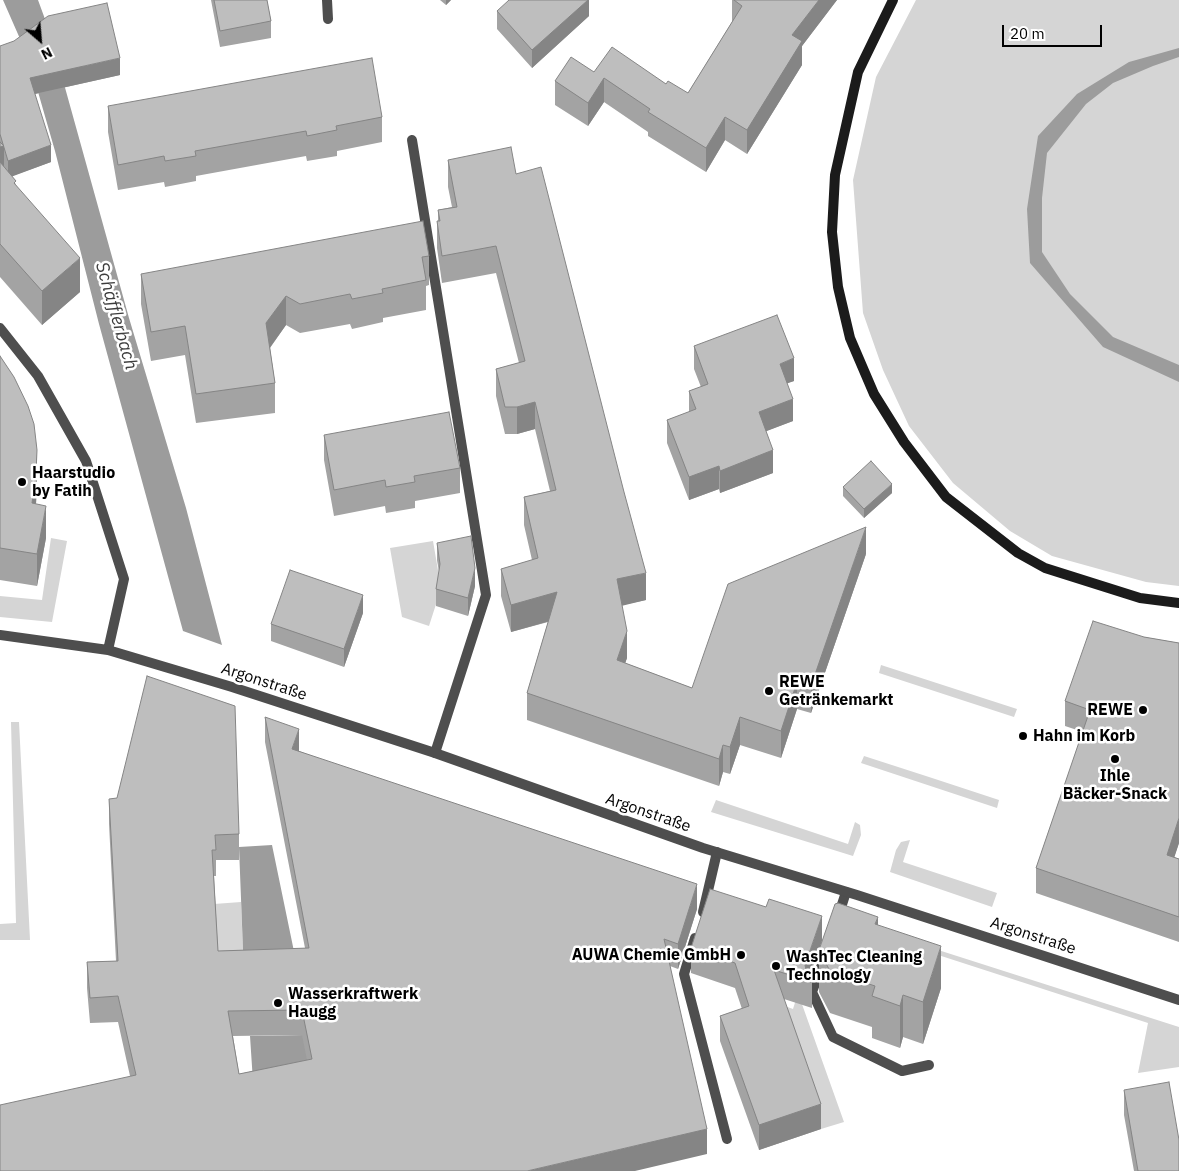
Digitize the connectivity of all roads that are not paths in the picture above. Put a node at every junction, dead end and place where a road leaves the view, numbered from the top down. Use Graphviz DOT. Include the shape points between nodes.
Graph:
graph roads {
  1 [pos="327,0"];
  2 [pos="893,0"];
  3 [pos="328,19"];
  4 [pos="412,140"];
  5 [pos="0,328"];
  6 [pos="1179,603"];
  7 [pos="0,635"];
  8 [pos="108,650"];
  9 [pos="435,753"];
  10 [pos="718,852"];
  11 [pos="846,892"];
  12 [pos="834,927"];
  13 [pos="828,945"];
  14 [pos="1179,1000"];
  15 [pos="928,1065"];
  16 [pos="727,1140"];
  1 -- 3 [label="street"];
  2 -- 6 [label="street" via="858,72 835,175 832,232 838,287 850,338 874,394 904,442 946,497 1018,553 1045,568 1140,598"];
  4 -- 9 [label="street" via="486,595"];
  5 -- 8 [label="street" via="38,376 86,462 124,579"];
  7 -- 8 [label="street, Argonstraße"];
  8 -- 9 [label="street, Argonstraße"];
  9 -- 10 [label="street, Argonstraße"];
  10 -- 11 [label="street, Argonstraße"];
  10 -- 16 [label="street" via="684,974"];
  11 -- 12 [label="street"];
  11 -- 14 [label="street, Argonstraße"];
  13 -- 15 [label="street" via="812,992 832,1036 902,1070"];
}
